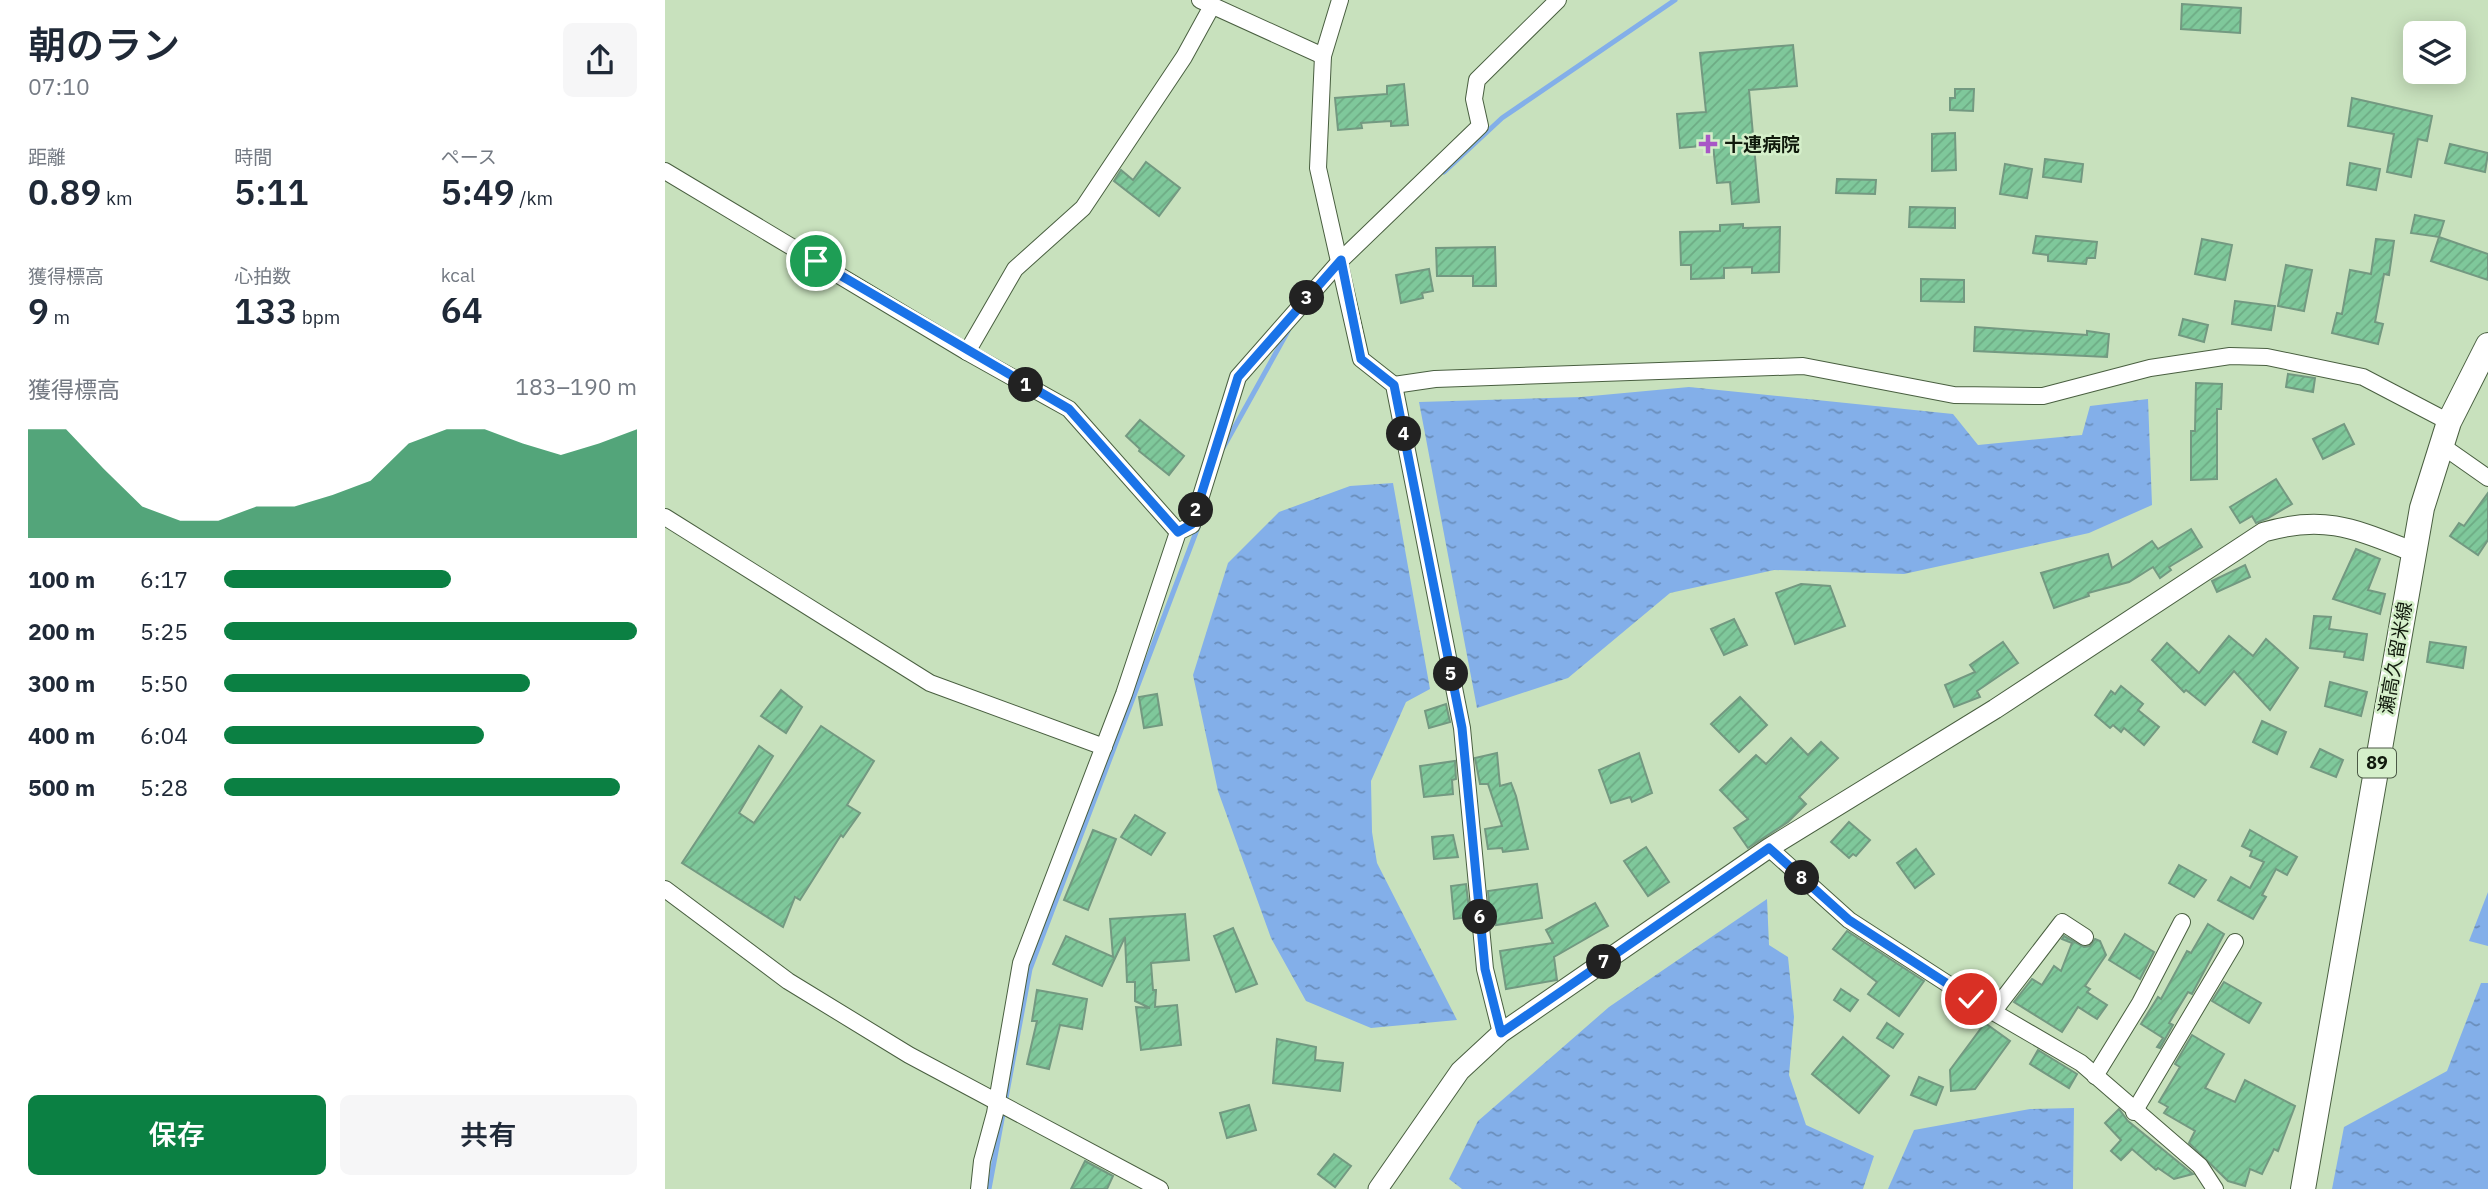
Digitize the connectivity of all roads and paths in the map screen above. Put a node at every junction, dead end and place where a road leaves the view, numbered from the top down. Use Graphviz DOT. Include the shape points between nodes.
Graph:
graph roads {
  1 [pos="1340,0"];
  2 [pos="1557,0"];
  3 [pos="1206,3"];
  4 [pos="1323,56"];
  5 [pos="665,171"];
  6 [pos="1341,260"];
  7 [pos="2488,345"];
  8 [pos="967,352"];
  9 [pos="1394,385"];
  10 [pos="2449,422"];
  11 [pos="2441,445"];
  12 [pos="2488,478"];
  13 [pos="665,517"];
  14 [pos="1178,532"];
  15 [pos="2414,552"];
  16 [pos="1104,747"];
  17 [pos="1769,848"];
  18 [pos="665,888"];
  19 [pos="2182,922"];
  20 [pos="2085,937"];
  21 [pos="2235,942"];
  22 [pos="1993,1012"];
  23 [pos="1501,1033"];
  24 [pos="2095,1076"];
  25 [pos="995,1102"];
  26 [pos="2134,1112"];
  27 [pos="979,1189"];
  28 [pos="1160,1189"];
  29 [pos="1378,1189"];
  30 [pos="2215,1189"];
  31 [pos="2303,1189"];
  1 -- 4 [label="street"];
  2 -- 6 [label="street" via="1477,80 1473,99 1480,126"];
  3 -- 4 [label="street"];
  3 -- 8 [label="street" via="1184,57 1083,208 1015,269"];
  4 -- 6 [label="street" via="1318,168"];
  5 -- 8 [label="street"];
  6 -- 9 [label="street" via="1361,359"];
  6 -- 14 [label="street" via="1238,377 1192,524"];
  7 -- 10 [label="main road, 瀬高久留米線 / 89"];
  8 -- 14 [label="street" via="1069,409"];
  9 -- 10 [label="street" via="1435,379 1803,366 1954,395 2043,396 2150,368 2231,356 2267,357 2363,377"];
  9 -- 23 [label="street" via="1462,728 1485,969"];
  10 -- 11 [label="main road, 瀬高久留米線 / 89"];
  11 -- 12 [label="street"];
  11 -- 15 [label="main road, 瀬高久留米線 / 89"];
  13 -- 16 [label="street" via="929,683"];
  14 -- 16 [label="street"];
  15 -- 17 [label="street" via="2338,524 2287,525 2264,532 1996,709"];
  15 -- 31 [label="main road, 瀬高久留米線 / 89"];
  16 -- 25 [label="street" via="1021,963"];
  17 -- 22 [label="street" via="1849,920"];
  17 -- 23 [label="street"];
  18 -- 25 [label="street" via="788,981"];
  19 -- 24 [label="street"];
  20 -- 22 [label="street" via="2062,922"];
  21 -- 26 [label="street"];
  22 -- 24 [label="street" via="2081,1063"];
  23 -- 29 [label="street" via="1460,1071"];
  24 -- 26 [label="street"];
  25 -- 27 [label="street"];
  25 -- 28 [label="street"];
  26 -- 30 [label="street" via="2200,1166"];
}
